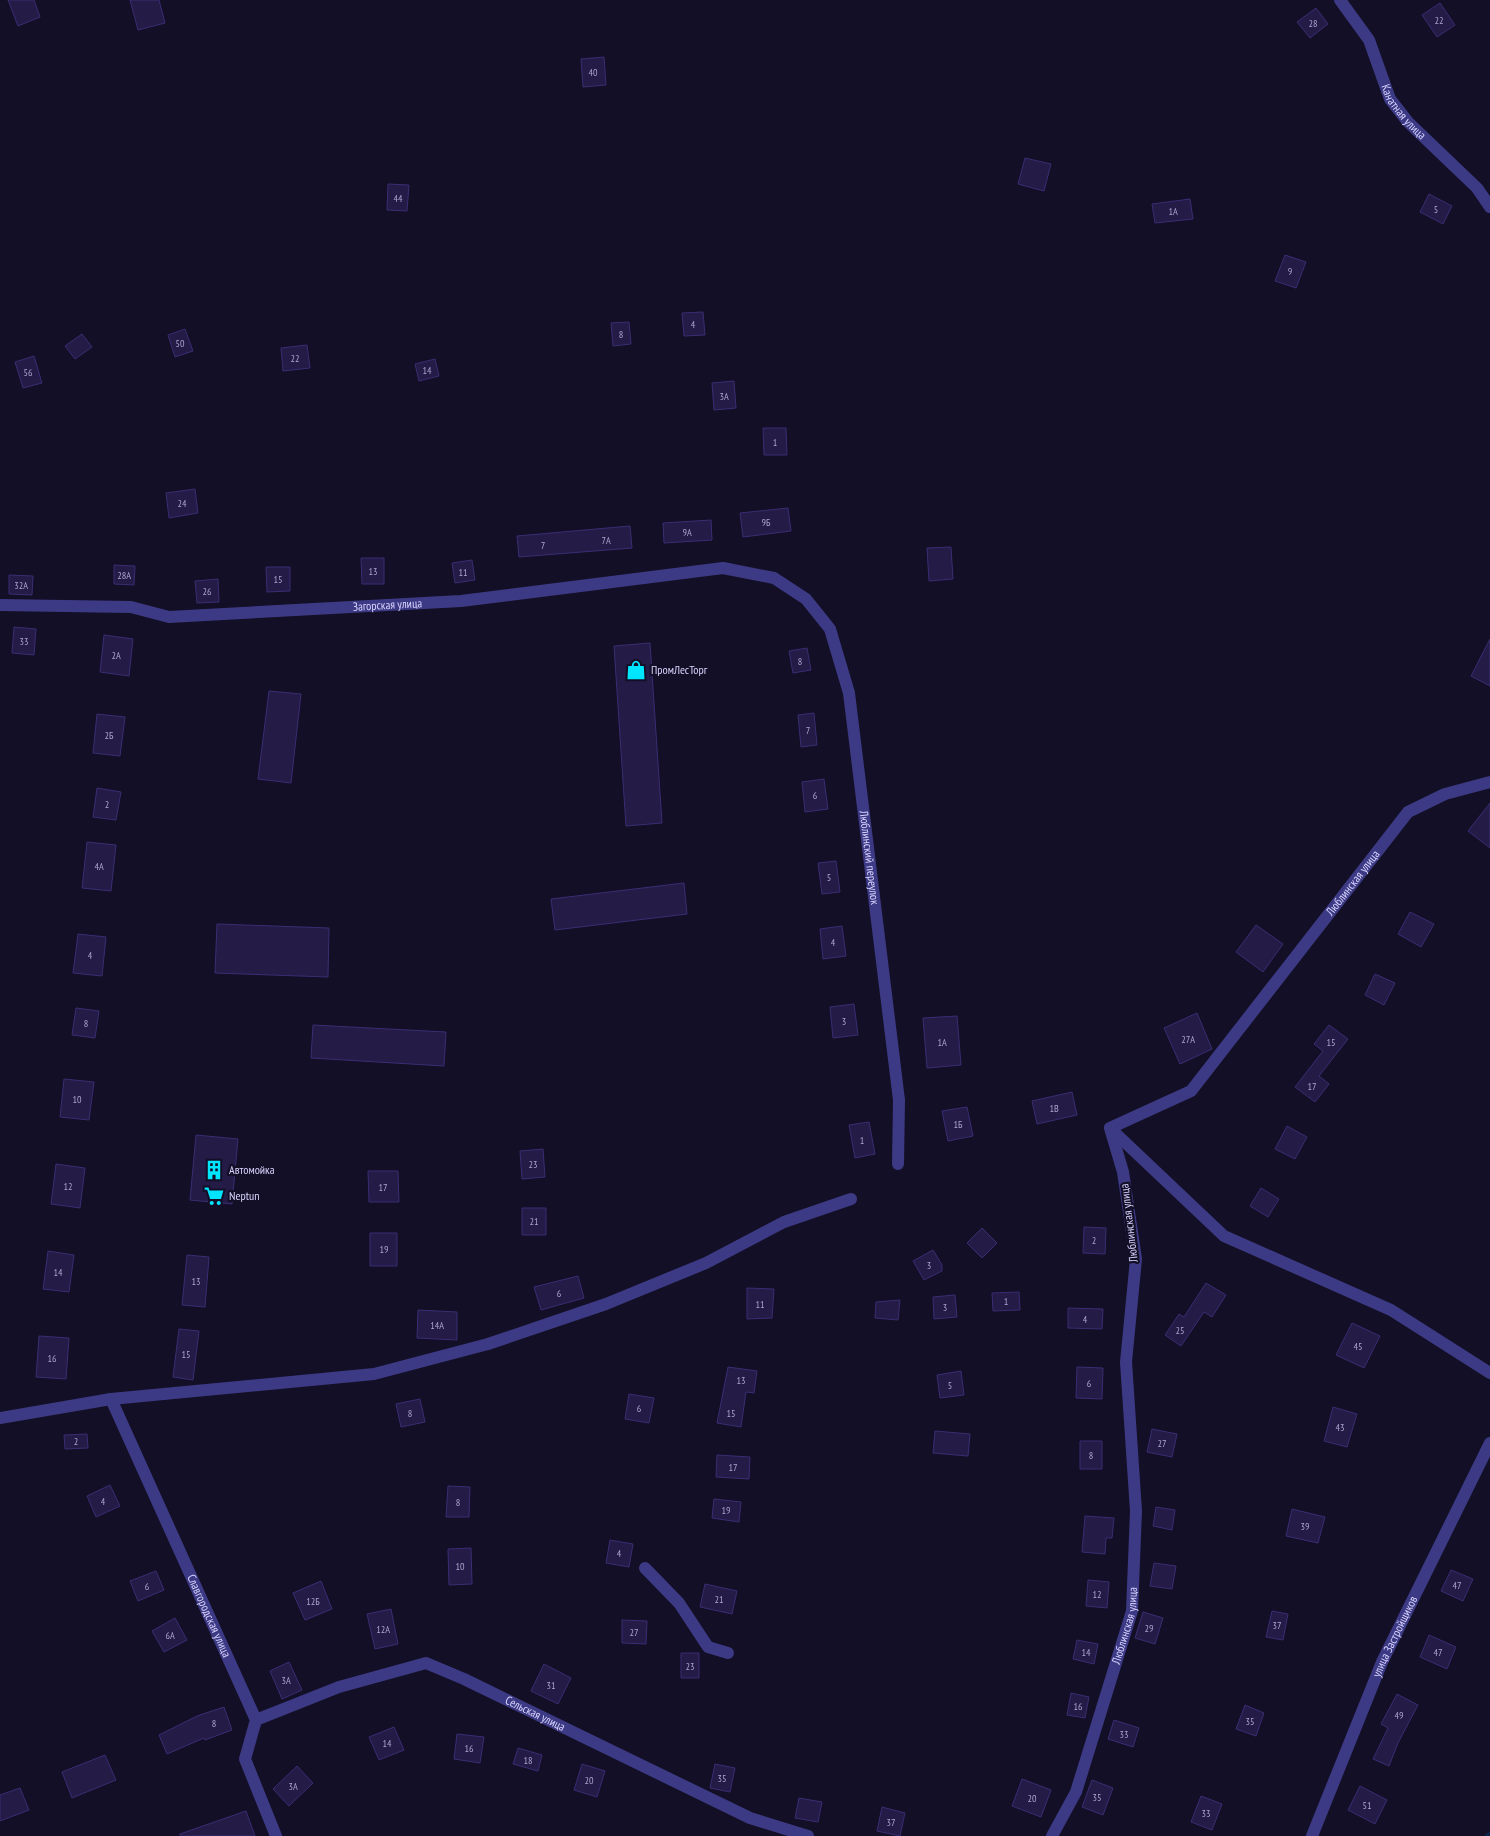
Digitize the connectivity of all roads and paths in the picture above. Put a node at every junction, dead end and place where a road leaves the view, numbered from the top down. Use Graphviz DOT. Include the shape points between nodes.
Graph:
graph roads {
  1 [pos="1340,0"];
  2 [pos="1490,207"];
  3 [pos="774,578"];
  4 [pos="0,605"];
  5 [pos="1490,782"];
  6 [pos="1110,1128"];
  7 [pos="898,1164"];
  8 [pos="851,1199"];
  9 [pos="1490,1373"];
  10 [pos="111,1399"];
  11 [pos="0,1418"];
  12 [pos="1490,1443"];
  13 [pos="645,1568"];
  14 [pos="728,1653"];
  15 [pos="256,1720"];
  16 [pos="276,1836"];
  17 [pos="808,1836"];
  18 [pos="1052,1836"];
  19 [pos="1312,1836"];
  1 -- 2 [label="street, Канатная улица" via="1369,40 1390,99 1408,122 1477,188"];
  3 -- 4 [label="street, Загорская улица" via="723,568 461,601 169,618 131,608"];
  3 -- 7 [label="street, Люблинский переулок" via="806,599 830,629 849,693 899,1100"];
  5 -- 6 [label="street, Люблинская улица" via="1445,794 1408,812 1191,1091"];
  6 -- 9 [label="street" via="1224,1236 1391,1310"];
  6 -- 18 [label="street, Люблинская улица" via="1123,1172 1136,1259 1126,1362 1136,1511 1132,1611 1076,1792"];
  8 -- 10 [label="street" via="784,1222 706,1263 606,1304 488,1344 374,1374"];
  10 -- 11 [label="street"];
  10 -- 15 [label="street, Славгородская улица"];
  12 -- 19 [label="street, улица Застройщиков" via="1382,1662"];
  13 -- 14 [label="street" via="680,1603 708,1646"];
  15 -- 16 [label="street" via="244,1759"];
  15 -- 17 [label="street, Сельская улица" via="339,1688 426,1663 464,1678 750,1818"];
}
